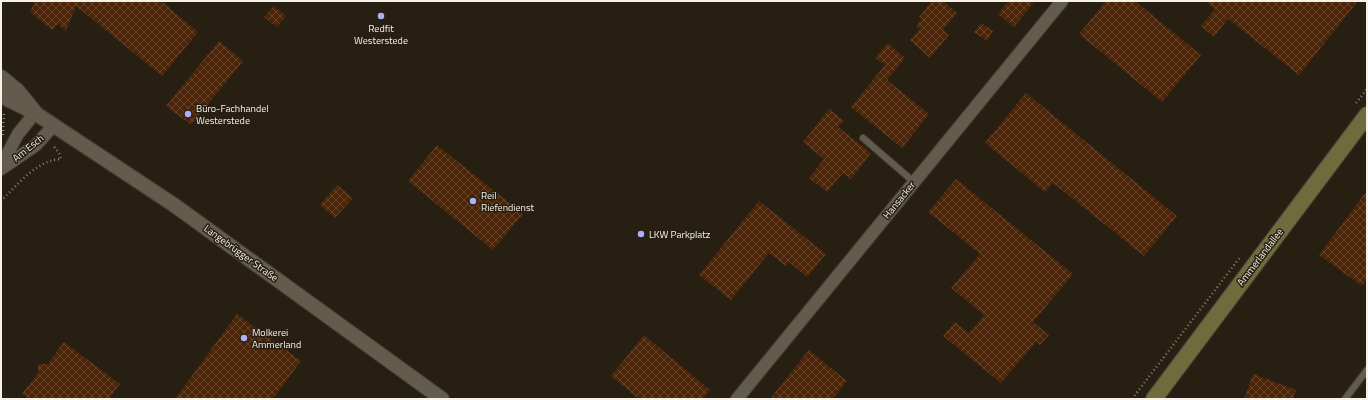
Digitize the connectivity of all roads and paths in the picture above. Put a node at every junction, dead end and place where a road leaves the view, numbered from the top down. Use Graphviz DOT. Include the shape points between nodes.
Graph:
graph roads {
  1 [pos="1062,1"];
  2 [pos="1,77"];
  3 [pos="1,92"];
  4 [pos="4,108"];
  5 [pos="36,112"];
  6 [pos="1367,115"];
  7 [pos="54,126"];
  8 [pos="863,138"];
  9 [pos="1,141"];
  10 [pos="61,159"];
  11 [pos="1,166"];
  12 [pos="1,169"];
  13 [pos="914,182"];
  14 [pos="1,201"];
  15 [pos="1367,370"];
  16 [pos="442,399"];
  17 [pos="737,399"];
  18 [pos="1154,399"];
  19 [pos="1345,399"];
  1 -- 13 [label="street, Hansacker"];
  2 -- 5 [label="street" via="18,91"];
  3 -- 5 [label="street" via="7,99"];
  4 -- 9 [label="path"];
  5 -- 7 [label="street, Langebrügger Straße"];
  5 -- 11 [label="street, Am Esch" via="18,134"];
  6 -- 18 [label="main road, Ammerlandallee"];
  7 -- 12 [label="street, Am Esch" via="36,145"];
  7 -- 16 [label="street, Langebrügger Straße" via="239,251"];
  8 -- 13 [label="lane"];
  10 -- 14 [label="path" via="41,165"];
  13 -- 17 [label="street, Hansacker"];
  15 -- 19 [label="lane"];
}
